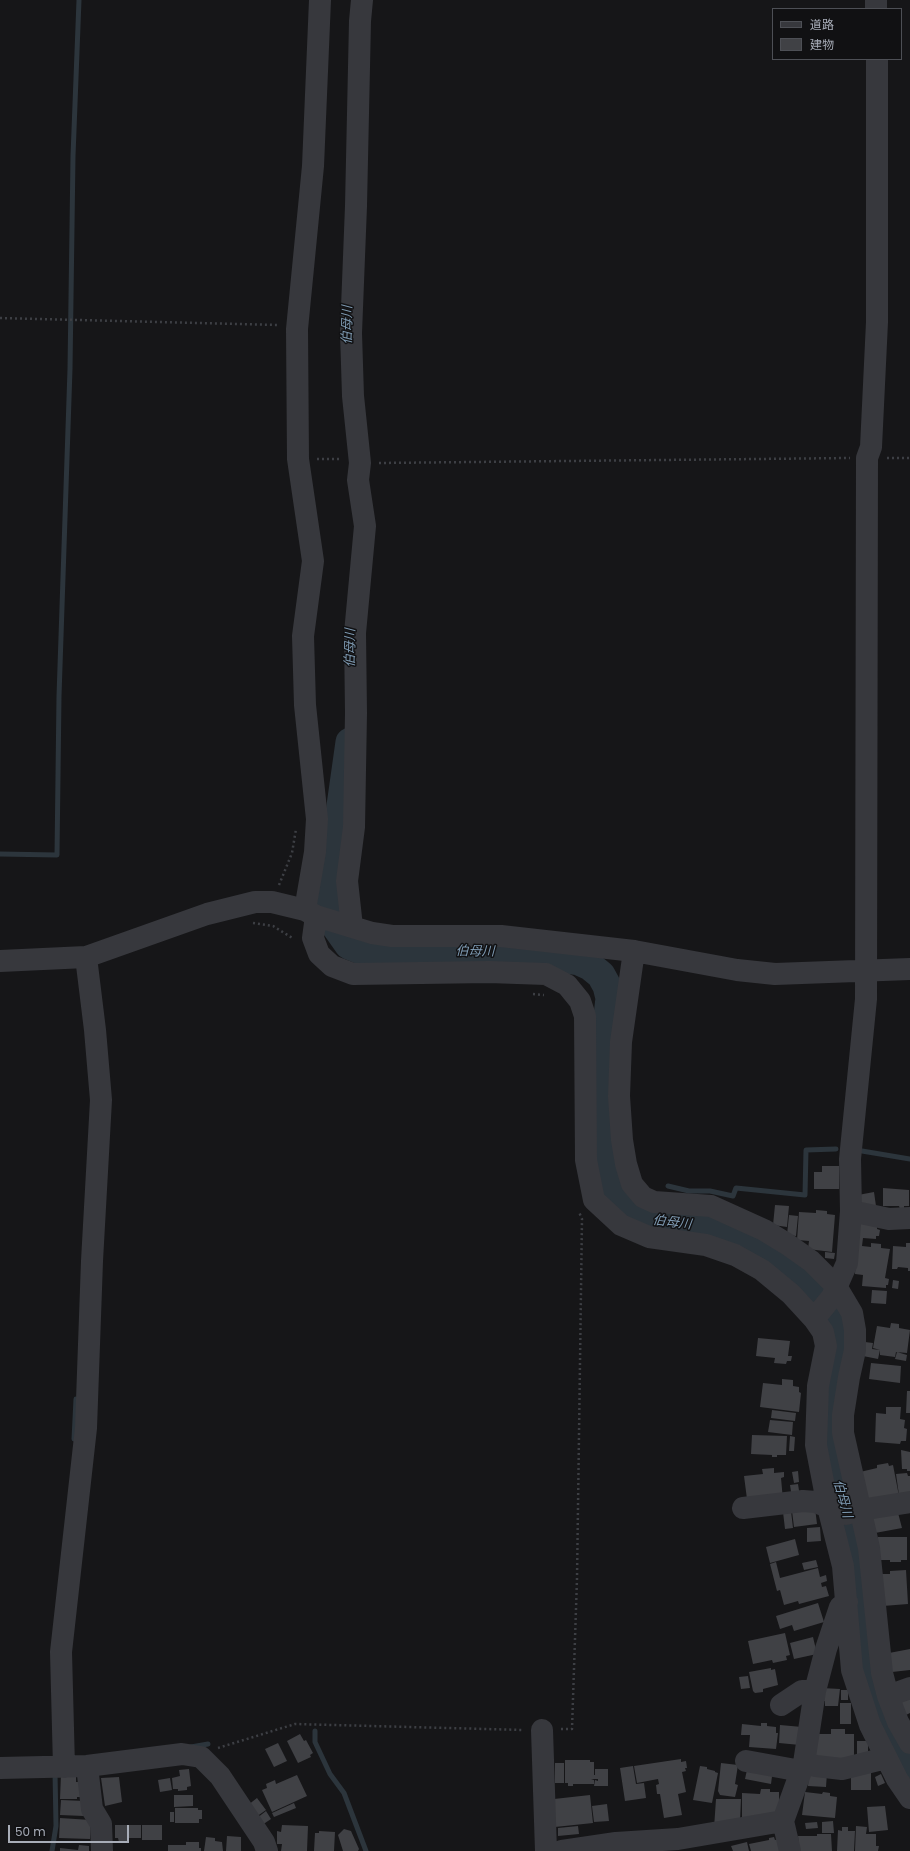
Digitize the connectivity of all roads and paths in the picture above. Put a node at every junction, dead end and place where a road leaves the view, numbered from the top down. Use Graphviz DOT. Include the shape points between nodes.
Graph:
graph roads {
  1 [pos="320,0"];
  2 [pos="362,0"];
  3 [pos="877,60"];
  4 [pos="0,318"];
  5 [pos="281,325"];
  6 [pos="867,458"];
  7 [pos="910,458"];
  8 [pos="298,459"];
  9 [pos="360,463"];
  10 [pos="310,913"];
  11 [pos="251,922"];
  12 [pos="352,927"];
  13 [pos="296,940"];
  14 [pos="634,951"];
  15 [pos="86,957"];
  16 [pos="0,961"];
  17 [pos="867,970"];
  18 [pos="910,970"];
  19 [pos="528,993"];
  20 [pos="551,996"];
  21 [pos="577,1209"];
  22 [pos="851,1211"];
  23 [pos="910,1218"];
  24 [pos="826,1303"];
  25 [pos="910,1502"];
  26 [pos="743,1508"];
  27 [pos="860,1510"];
  28 [pos="830,1513"];
  29 [pos="848,1602"];
  30 [pos="910,1688"];
  31 [pos="815,1691"];
  32 [pos="888,1696"];
  33 [pos="781,1705"];
  34 [pos="542,1730"];
  35 [pos="910,1743"];
  36 [pos="910,1752"];
  37 [pos="201,1758"];
  38 [pos="746,1761"];
  39 [pos="887,1761"];
  40 [pos="87,1766"];
  41 [pos="64,1767"];
  42 [pos="803,1767"];
  43 [pos="0,1768"];
  44 [pos="910,1798"];
  45 [pos="784,1821"];
  46 [pos="102,1851"];
  47 [pos="267,1851"];
  48 [pos="546,1851"];
  49 [pos="562,1851"];
  50 [pos="790,1851"];
  1 -- 8 [label="street" via="313,166 296,329"];
  2 -- 9 [label="street" via="351,333 353,396"];
  3 -- 6 [label="street" via="877,322 871,446"];
  4 -- 5 [label="path"];
  6 -- 7 [label="path"];
  6 -- 9 [label="path"];
  6 -- 17 [label="street"];
  8 -- 9 [label="path" via="350,459"];
  8 -- 10 [label="street" via="313,561 303,636 305,705 317,819"];
  9 -- 12 [label="street" via="358,480 365,526 355,633 354,828 347,881"];
  10 -- 12 [label="street"];
  10 -- 15 [label="street" via="272,902 255,902 207,914"];
  10 -- 24 [label="street" via="313,938 319,954 332,966 353,974 546,974 567,985 580,1001 585,1016 586,1160 594,1200 621,1225 649,1237 706,1245 735,1255 762,1270 791,1294"];
  11 -- 13 [label="path" via="273,926"];
  12 -- 14 [label="street" via="392,936 501,936"];
  14 -- 17 [label="street" via="737,970 775,974"];
  14 -- 24 [label="street" via="621,1042 620,1096 622,1140 632,1184 643,1197 654,1202 711,1206 788,1244 811,1261"];
  15 -- 16 [label="street"];
  15 -- 41 [label="street" via="101,1100 86,1428 60,1652"];
  17 -- 18 [label="street"];
  17 -- 22 [label="street" via="864,1027 850,1159"];
  19 -- 20 [label="path"];
  21 -- 34 [label="path" via="582,1219 577,1579 572,1729"];
  22 -- 23 [label="street" via="889,1219"];
  22 -- 24 [label="street" via="847,1263"];
  24 -- 27 [label="street" via="852,1313 855,1330 855,1350 848,1377 843,1421"];
  24 -- 28 [label="street" via="823,1332 826,1346 818,1386 816,1445"];
  25 -- 27 [label="street"];
  26 -- 28 [label="street" via="803,1501 816,1502"];
  27 -- 28 [label="street"];
  27 -- 32 [label="street" via="869,1548 879,1654"];
  28 -- 29 [label="street" via="843,1566"];
  29 -- 31 [label="street" via="840,1607"];
  29 -- 39 [label="street" via="852,1670 870,1725"];
  30 -- 32 [label="street"];
  31 -- 33 [label="street" via="802,1691"];
  31 -- 42 [label="street"];
  32 -- 35 [label="street"];
  34 -- 37 [label="path" via="296,1724 207,1751"];
  34 -- 48 [label="street"];
  36 -- 39 [label="street"];
  37 -- 40 [label="street" via="182,1754"];
  37 -- 47 [label="street" via="220,1776 264,1842"];
  38 -- 42 [label="street"];
  39 -- 42 [label="street" via="842,1769"];
  39 -- 44 [label="street"];
  40 -- 41 [label="street"];
  40 -- 46 [label="street" via="92,1809 101,1824"];
  41 -- 43 [label="street"];
  42 -- 45 [label="street"];
  45 -- 49 [label="street" via="678,1839 616,1843"];
  45 -- 50 [label="street"];
}
